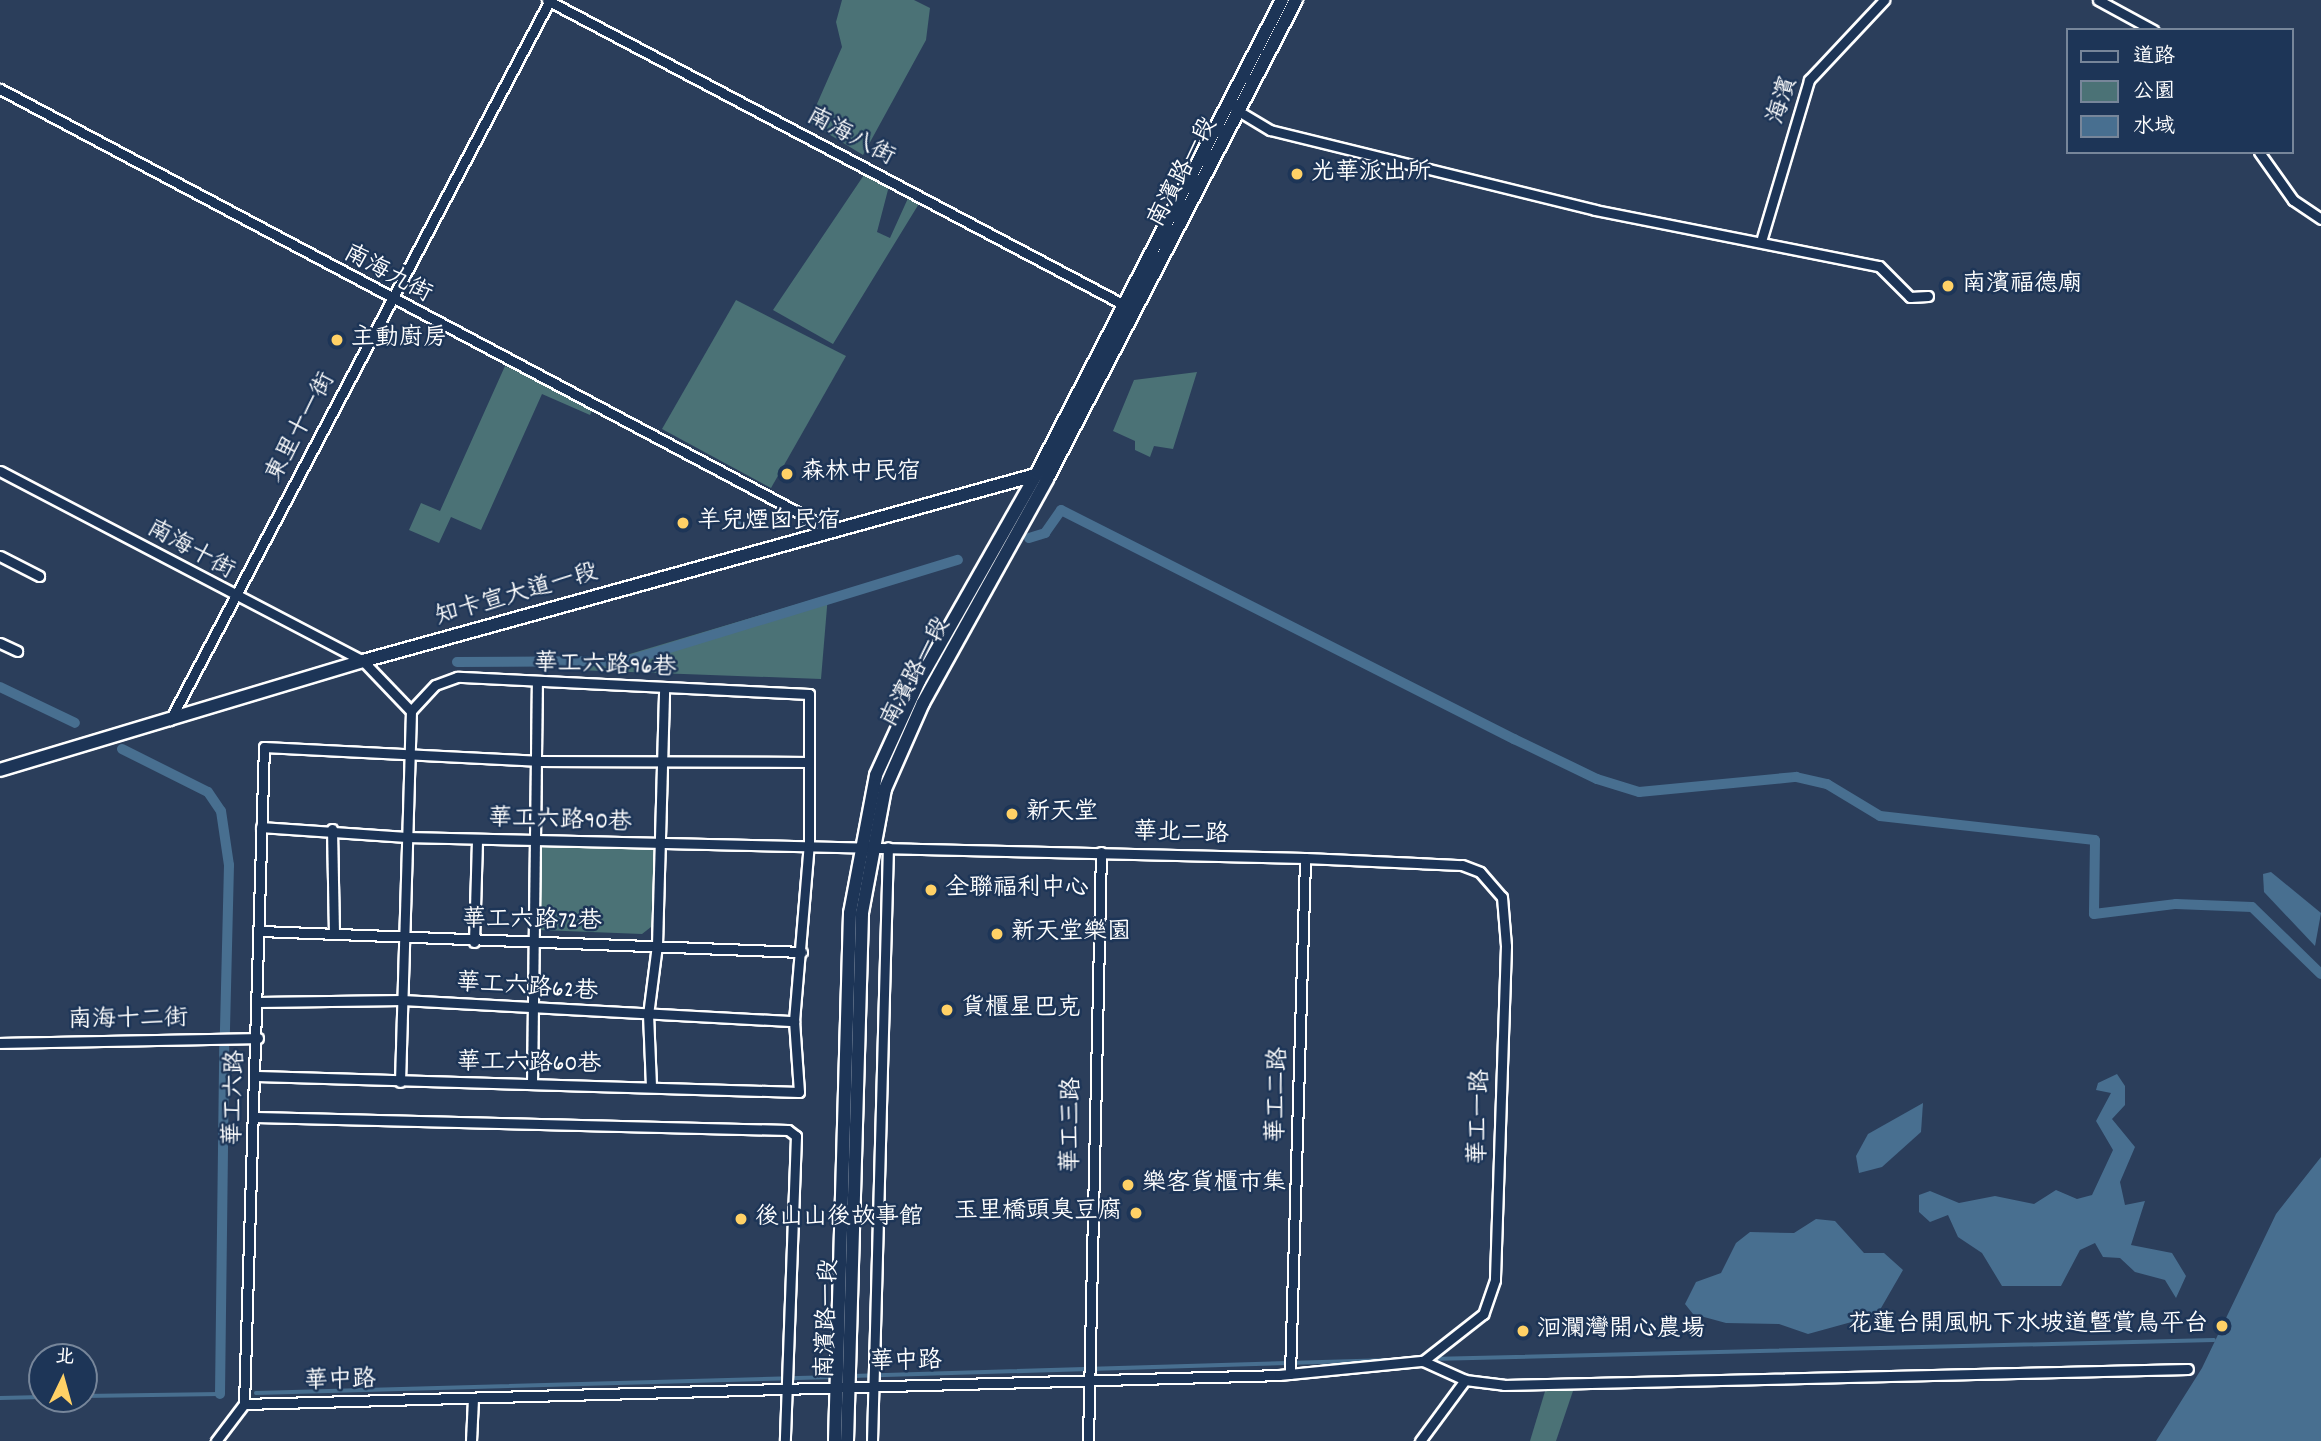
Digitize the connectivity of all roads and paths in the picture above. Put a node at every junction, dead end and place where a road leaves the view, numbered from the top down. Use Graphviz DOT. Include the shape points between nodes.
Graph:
graph roads {
  1 [pos="549,0"];
  2 [pos="1884,0"];
  3 [pos="2098,0"];
  4 [pos="1288,1"];
  5 [pos="2149,28"];
  6 [pos="0,89"];
  7 [pos="1236,110"];
  8 [pos="2260,154"];
  9 [pos="2321,219"];
  10 [pos="1762,238"];
  11 [pos="1928,296"];
  12 [pos="392,299"];
  13 [pos="1130,308"];
  14 [pos="0,471"];
  15 [pos="1042,476"];
  16 [pos="831,530"];
  17 [pos="0,556"];
  18 [pos="39,576"];
  19 [pos="234,598"];
  20 [pos="0,643"];
  21 [pos="17,651"];
  22 [pos="363,661"];
  23 [pos="537,685"];
  24 [pos="664,689"];
  25 [pos="411,711"];
  26 [pos="167,724"];
  27 [pos="408,752"];
  28 [pos="537,761"];
  29 [pos="809,762"];
  30 [pos="663,763"];
  31 [pos="0,770"];
  32 [pos="261,827"];
  33 [pos="332,829"];
  34 [pos="406,837"];
  35 [pos="477,839"];
  36 [pos="535,839"];
  37 [pos="809,843"];
  38 [pos="660,844"];
  39 [pos="865,845"];
  40 [pos="888,847"];
  41 [pos="1101,852"];
  42 [pos="1305,859"];
  43 [pos="1462,865"];
  44 [pos="260,931"];
  45 [pos="334,933"];
  46 [pos="402,934"];
  47 [pos="530,939"];
  48 [pos="474,942"];
  49 [pos="657,945"];
  50 [pos="802,952"];
  51 [pos="402,1000"];
  52 [pos="258,1002"];
  53 [pos="528,1009"];
  54 [pos="648,1015"];
  55 [pos="794,1021"];
  56 [pos="258,1038"];
  57 [pos="0,1043"];
  58 [pos="257,1076"];
  59 [pos="400,1082"];
  60 [pos="532,1084"];
  61 [pos="651,1086"];
  62 [pos="256,1117"];
  63 [pos="1423,1360"];
  64 [pos="2188,1368"];
  65 [pos="1290,1374"];
  66 [pos="1465,1380"];
  67 [pos="1090,1381"];
  68 [pos="842,1383"];
  69 [pos="874,1383"];
  70 [pos="787,1385"];
  71 [pos="472,1399"];
  72 [pos="244,1404"];
  73 [pos="216,1441"];
  74 [pos="471,1441"];
  75 [pos="785,1441"];
  76 [pos="835,1441"];
  77 [pos="847,1441"];
  78 [pos="872,1441"];
  79 [pos="1088,1441"];
  80 [pos="1420,1441"];
  1 -- 12 [label="street, 東里十一街"];
  1 -- 13 [label="street, 南海八街"];
  2 -- 10 [label="street, 海濱" via="1809,80"];
  3 -- 5 [label="street"];
  4 -- 7 [label="main road, 南濱路一段"];
  6 -- 12 [label="street, 南海九街"];
  7 -- 10 [label="street" via="1270,130 1595,210"];
  7 -- 13 [label="main road, 南濱路一段"];
  8 -- 9 [label="street" via="2293,200"];
  10 -- 11 [label="street" via="1879,266 1910,297"];
  12 -- 16 [label="street, 南海九街"];
  12 -- 19 [label="street, 東里十一街"];
  13 -- 15 [label="main road, 南濱路一段"];
  14 -- 19 [label="street, 南海十街"];
  15 -- 16 [label="main road, 知卡宣大道一段"];
  15 -- 39 [label="main road, 南濱路一段" via="893,733"];
  16 -- 22 [label="main road, 知卡宣大道一段"];
  17 -- 18 [label="street"];
  19 -- 22 [label="street, 南海十街"];
  19 -- 26 [label="street, 東里十一街"];
  20 -- 21 [label="street"];
  22 -- 25 [label="street"];
  22 -- 26 [label="main road, 知卡宣大道一段"];
  23 -- 24 [label="street, 華工六路96巷"];
  23 -- 25 [label="street, 華工六路96巷" via="457,677 435,685"];
  23 -- 28 [label="street"];
  24 -- 29 [label="street, 華工六路96巷" via="809,694"];
  24 -- 30 [label="street"];
  25 -- 27 [label="street"];
  26 -- 31 [label="main road, 知卡宣大道一段"];
  27 -- 28 [label="street"];
  27 -- 32 [label="street, 華工六路" via="264,747"];
  27 -- 34 [label="street"];
  28 -- 30 [label="street"];
  28 -- 36 [label="street"];
  29 -- 30 [label="street"];
  29 -- 37 [label="street"];
  30 -- 38 [label="street"];
  32 -- 33 [label="street, 華工六路90巷"];
  32 -- 44 [label="street, 華工六路"];
  33 -- 34 [label="street, 華工六路90巷"];
  33 -- 45 [label="street"];
  34 -- 35 [label="street, 華工六路90巷"];
  34 -- 46 [label="street"];
  35 -- 36 [label="street, 華工六路90巷"];
  35 -- 48 [label="street"];
  36 -- 38 [label="street, 華工六路90巷"];
  36 -- 47 [label="street"];
  37 -- 38 [label="street, 華工六路90巷"];
  37 -- 39 [label="street, 華工六路90巷"];
  37 -- 50 [label="street"];
  38 -- 49 [label="street"];
  39 -- 40 [label="street, 華北二路"];
  39 -- 68 [label="main road, 南濱路一段"];
  40 -- 41 [label="street, 華北二路"];
  40 -- 69 [label="street"];
  41 -- 42 [label="street, 華北二路"];
  41 -- 67 [label="street, 華工三路"];
  42 -- 43 [label="street, 華北二路"];
  42 -- 65 [label="street, 華工二路"];
  43 -- 63 [label="street, 華工一路" via="1496,885 1505,914 1495,1280 1483,1314"];
  44 -- 45 [label="street, 華工六路72巷"];
  44 -- 52 [label="street, 華工六路"];
  45 -- 46 [label="street, 華工六路72巷"];
  46 -- 48 [label="street, 華工六路72巷"];
  46 -- 51 [label="street"];
  47 -- 48 [label="street, 華工六路72巷"];
  47 -- 49 [label="street, 華工六路72巷"];
  47 -- 53 [label="street"];
  49 -- 50 [label="street, 華工六路72巷"];
  49 -- 54 [label="street"];
  50 -- 55 [label="street"];
  51 -- 52 [label="street, 華工六路62巷"];
  51 -- 53 [label="street, 華工六路62巷"];
  51 -- 59 [label="street"];
  52 -- 56 [label="street, 華工六路"];
  53 -- 54 [label="street, 華工六路62巷"];
  53 -- 60 [label="street"];
  54 -- 55 [label="street, 華工六路62巷"];
  54 -- 61 [label="street"];
  55 -- 61 [label="street, 華工六路60巷" via="799,1092"];
  56 -- 57 [label="street, 南海十二街"];
  56 -- 58 [label="street, 華工六路"];
  58 -- 59 [label="street, 華工六路60巷"];
  58 -- 62 [label="street, 華工六路"];
  59 -- 60 [label="street, 華工六路60巷"];
  60 -- 61 [label="street, 華工六路60巷"];
  62 -- 70 [label="street" via="788,1130 796,1136"];
  62 -- 72 [label="street, 華工六路"];
  63 -- 65 [label="street, 華中路"];
  63 -- 66 [label="street"];
  64 -- 66 [label="street"];
  65 -- 67 [label="street, 華中路"];
  66 -- 80 [label="street"];
  67 -- 69 [label="street, 華中路"];
  67 -- 79 [label="street, 華工三路"];
  68 -- 69 [label="street, 華中路"];
  68 -- 70 [label="street, 華中路"];
  68 -- 76 [label="main road, 南濱路一段"];
  68 -- 77 [label="main road, 南濱路一段"];
  69 -- 78 [label="street"];
  70 -- 71 [label="street, 華中路"];
  70 -- 75 [label="street"];
  71 -- 72 [label="street, 華中路"];
  71 -- 74 [label="street"];
  72 -- 73 [label="street"];
}
